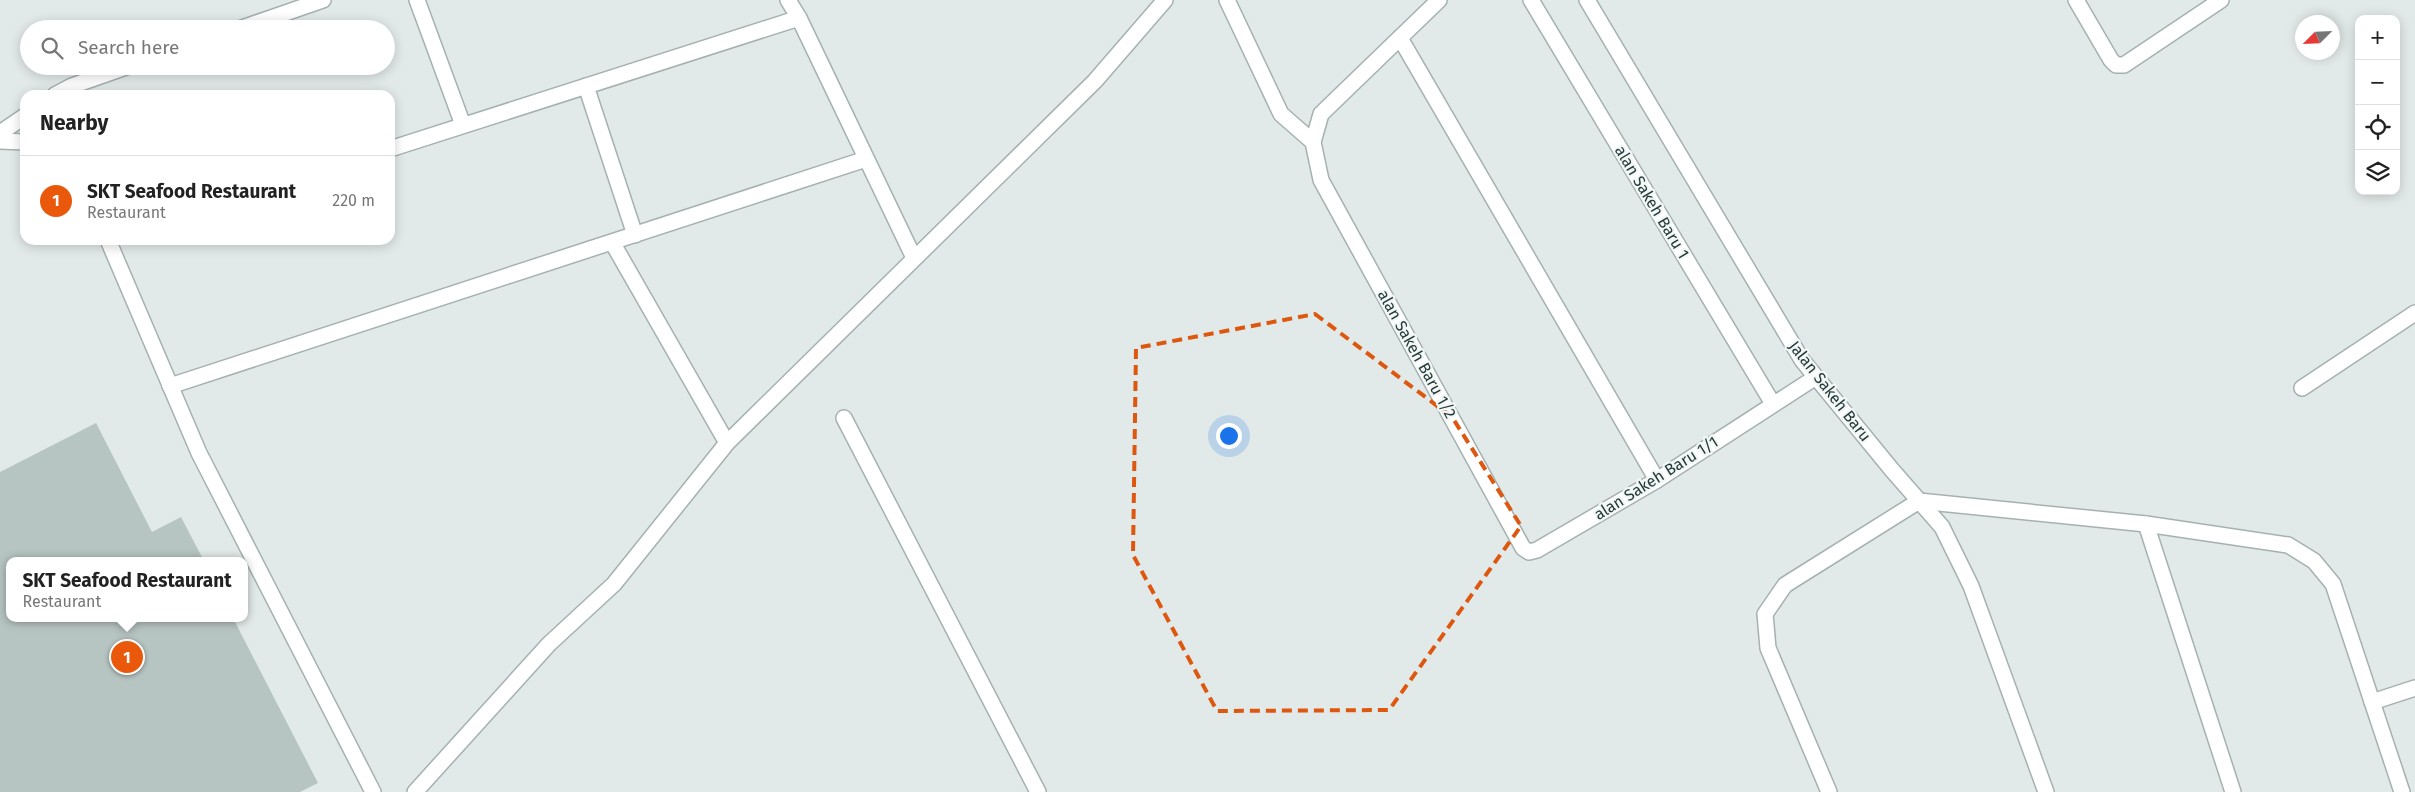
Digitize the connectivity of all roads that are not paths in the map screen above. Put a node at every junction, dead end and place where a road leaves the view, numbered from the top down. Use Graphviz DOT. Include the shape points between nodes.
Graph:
graph roads {
  1 [pos="324,0"];
  2 [pos="417,0"];
  3 [pos="788,0"];
  4 [pos="1165,0"];
  5 [pos="1227,0"];
  6 [pos="1439,0"];
  7 [pos="1531,0"];
  8 [pos="1587,0"];
  9 [pos="2076,0"];
  10 [pos="2221,0"];
  11 [pos="799,18"];
  12 [pos="265,20"];
  13 [pos="1400,38"];
  14 [pos="103,75"];
  15 [pos="586,86"];
  16 [pos="64,90"];
  17 [pos="20,119"];
  18 [pos="463,125"];
  19 [pos="0,133"];
  20 [pos="0,141"];
  21 [pos="20,142"];
  22 [pos="1313,142"];
  23 [pos="395,147"];
  24 [pos="866,159"];
  25 [pos="635,235"];
  26 [pos="612,242"];
  27 [pos="111,245"];
  28 [pos="914,258"];
  29 [pos="2415,313"];
  30 [pos="1816,377"];
  31 [pos="170,386"];
  32 [pos="2302,388"];
  33 [pos="1773,404"];
  34 [pos="844,418"];
  35 [pos="726,444"];
  36 [pos="1657,480"];
  37 [pos="1919,501"];
  38 [pos="2146,524"];
  39 [pos="1537,550"];
  40 [pos="2415,688"];
  41 [pos="2372,702"];
  42 [pos="373,792"];
  43 [pos="415,792"];
  44 [pos="1038,792"];
  45 [pos="1829,792"];
  46 [pos="2046,792"];
  47 [pos="2233,792"];
  48 [pos="2402,792"];
  1 -- 12 [label="street"];
  2 -- 18 [label="street"];
  3 -- 11 [label="street"];
  4 -- 28 [label="street" via="1095,81"];
  5 -- 22 [label="street" via="1281,114"];
  6 -- 13 [label="street"];
  7 -- 33 [label="street, alan Sakeh Baru 1"];
  8 -- 30 [label="street, Jalan Sakeh Baru" via="1802,360"];
  9 -- 10 [label="street" via="2111,60 2116,65 2124,65"];
  11 -- 15 [label="street"];
  11 -- 24 [label="street"];
  13 -- 22 [label="street" via="1320,114"];
  13 -- 36 [label="street"];
  14 -- 16 [label="street"];
  15 -- 18 [label="street"];
  15 -- 25 [label="street"];
  17 -- 19 [label="street"];
  18 -- 23 [label="street"];
  20 -- 21 [label="street"];
  22 -- 39 [label="street, alan Sakeh Baru 1/2" via="1321,180 1523,548 1529,552"];
  24 -- 25 [label="street"];
  24 -- 28 [label="street"];
  25 -- 26 [label="street"];
  26 -- 31 [label="street"];
  26 -- 35 [label="street"];
  27 -- 31 [label="street"];
  28 -- 35 [label="street"];
  29 -- 32 [label="street"];
  30 -- 33 [label="street, alan Sakeh Baru 1/1"];
  30 -- 37 [label="street, Jalan Sakeh Baru"];
  31 -- 42 [label="street" via="198,453"];
  33 -- 36 [label="street, alan Sakeh Baru 1/1"];
  34 -- 44 [label="street"];
  35 -- 43 [label="street" via="614,584 549,644"];
  36 -- 39 [label="street, alan Sakeh Baru 1/1"];
  37 -- 38 [label="street"];
  37 -- 45 [label="street" via="1785,585 1765,614 1768,648"];
  37 -- 46 [label="street, Jalan Sakeh Baru" via="1942,527 1971,586"];
  38 -- 41 [label="street" via="2288,545 2314,561 2333,584"];
  38 -- 47 [label="street"];
  40 -- 41 [label="street"];
  41 -- 48 [label="street"];
}
